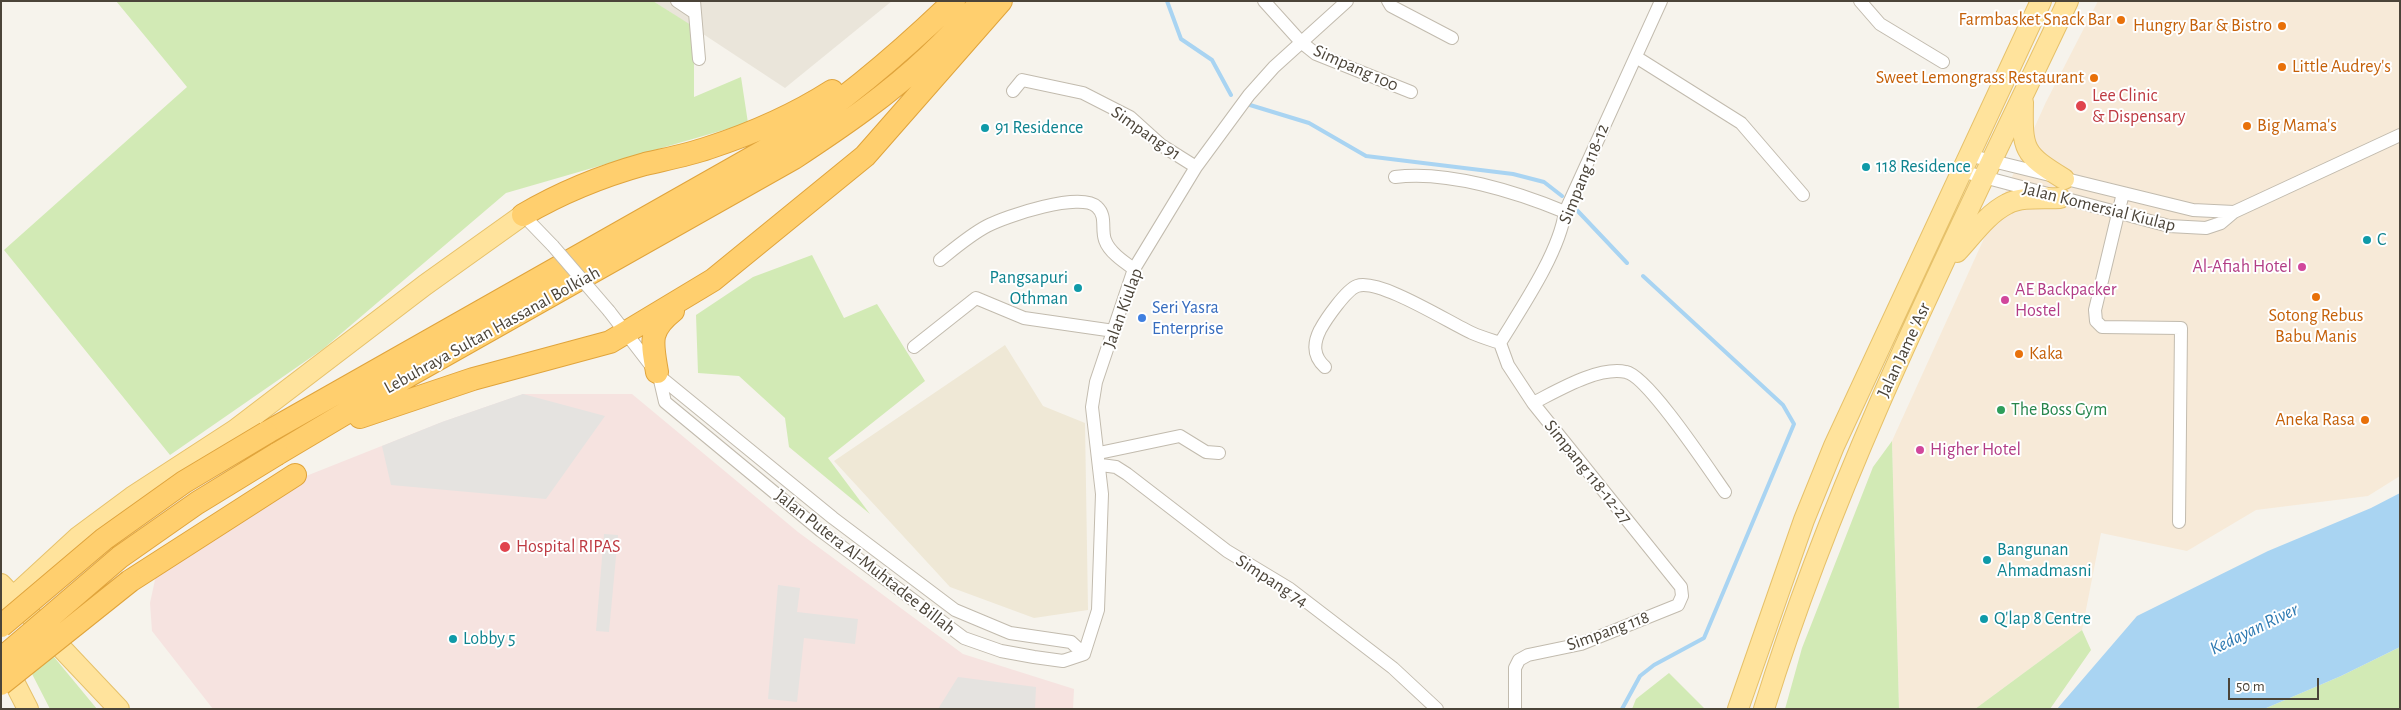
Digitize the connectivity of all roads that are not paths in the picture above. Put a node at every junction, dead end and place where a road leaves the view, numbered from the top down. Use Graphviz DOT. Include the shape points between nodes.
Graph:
graph roads {
  1 [pos="677,1"];
  2 [pos="954,1"];
  3 [pos="982,1"];
  4 [pos="1001,1"];
  5 [pos="1264,1"];
  6 [pos="1347,1"];
  7 [pos="1388,1"];
  8 [pos="1661,1"];
  9 [pos="1860,1"];
  10 [pos="2041,1"];
  11 [pos="2068,1"];
  12 [pos="695,7"];
  13 [pos="1452,38"];
  14 [pos="1302,42"];
  15 [pos="1636,57"];
  16 [pos="699,59"];
  17 [pos="1943,62"];
  18 [pos="1013,90"];
  19 [pos="1411,92"];
  20 [pos="2024,95"];
  21 [pos="2400,135"];
  22 [pos="1965,163"];
  23 [pos="1196,167"];
  24 [pos="1988,169"];
  25 [pos="1395,177"];
  26 [pos="2062,189"];
  27 [pos="2123,193"];
  28 [pos="1803,195"];
  29 [pos="1565,212"];
  30 [pos="2234,212"];
  31 [pos="2117,214"];
  32 [pos="523,215"];
  33 [pos="940,260"];
  34 [pos="1134,269"];
  35 [pos="1940,273"];
  36 [pos="713,280"];
  37 [pos="1114,331"];
  38 [pos="627,332"];
  39 [pos="1500,343"];
  40 [pos="914,347"];
  41 [pos="1324,367"];
  42 [pos="658,374"];
  43 [pos="1532,403"];
  44 [pos="307,437"];
  45 [pos="1219,454"];
  46 [pos="1100,459"];
  47 [pos="295,475"];
  48 [pos="1725,492"];
  49 [pos="2179,522"];
  50 [pos="5,596"];
  51 [pos="1682,596"];
  52 [pos="1,626"];
  53 [pos="1,645"];
  54 [pos="1084,654"];
  55 [pos="1,658"];
  56 [pos="16,695"];
  57 [pos="119,709"];
  58 [pos="1437,709"];
  59 [pos="1515,709"];
  60 [pos="1738,709"];
  61 [pos="1764,709"];
  1 -- 12 [label="street"];
  2 -- 32 [label="highway" via="858,74 812,104 706,149 582,184"];
  2 -- 52 [label="highway, Lebuhraya Sultan Hassanal Bolkiah, bridge" via="891,61 832,109 785,140 184,482 104,539"];
  3 -- 44 [label="highway, Lebuhraya Sultan Hassanal Bolkiah" via="929,57 886,93 794,158 408,376"];
  4 -- 36 [label="highway" via="865,156"];
  5 -- 14 [label="street, Simpang 100"];
  6 -- 14 [label="street, Jalan Kiulap"];
  7 -- 13 [label="street" via="1391,6"];
  8 -- 15 [label="street, Simpang 118-12"];
  9 -- 17 [label="street" via="1880,24"];
  10 -- 22 [label="main road, Jalan Jame 'Asr"];
  11 -- 20 [label="main road, Jalan Jame 'Asr"];
  12 -- 16 [label="street"];
  14 -- 19 [label="street, Simpang 100" via="1316,54"];
  14 -- 23 [label="street, Jalan Kiulap" via="1249,95"];
  15 -- 28 [label="street" via="1741,123"];
  15 -- 29 [label="street, Simpang 118-12"];
  18 -- 23 [label="street, Simpang 91" via="1022,80 1084,93 1130,117 1162,145"];
  20 -- 24 [label="main road, Jalan Jame 'Asr"];
  20 -- 26 [label="main road" via="2024,141 2029,155"];
  21 -- 30 [label="street, Jalan Komersial Kiulap"];
  22 -- 24 [label="street, Jalan Komersial Kiulap"];
  22 -- 24 [label="street, Jalan Komersial Kiulap"];
  22 -- 60 [label="main road, Jalan Jame 'Asr" via="1834,446 1804,520"];
  23 -- 34 [label="street, Jalan Kiulap"];
  24 -- 26 [label="street, Jalan Komersial Kiulap"];
  24 -- 26 [label="street, Jalan Komersial Kiulap"];
  24 -- 35 [label="main road, Jalan Jame 'Asr"];
  25 -- 29 [label="street" via="1410,175 1474,183 1528,197"];
  26 -- 27 [label="street, Jalan Komersial Kiulap"];
  26 -- 31 [label="street, Jalan Komersial Kiulap"];
  26 -- 35 [label="main road" via="2008,204 1978,229"];
  27 -- 30 [label="street, Jalan Komersial Kiulap" via="2199,211"];
  27 -- 31 [label="street"];
  29 -- 39 [label="street, Simpang 118-12" via="1554,248"];
  30 -- 31 [label="street, Jalan Komersial Kiulap" via="2222,223 2206,228 2169,226"];
  31 -- 49 [label="street" via="2095,310 2096,321 2102,327 2181,328"];
  32 -- 38 [label="street, Jalan Putera Al-Muhtadee Billah, bridge"];
  32 -- 50 [label="main road" via="425,285 235,430 94,526"];
  33 -- 34 [label="street" via="986,226 1012,215 1075,201 1090,202 1098,207 1103,217 1105,240 1120,260"];
  34 -- 37 [label="street, Jalan Kiulap"];
  35 -- 61 [label="main road, Jalan Jame 'Asr" via="1826,528"];
  36 -- 38 [label="highway"];
  36 -- 42 [label="highway" via="655,328 653,346"];
  37 -- 40 [label="street" via="1024,318 976,298"];
  37 -- 46 [label="street, Jalan Kiulap" via="1096,382 1092,408"];
  38 -- 42 [label="street, Jalan Putera Al-Muhtadee Billah"];
  38 -- 44 [label="highway" via="610,342 506,369"];
  39 -- 41 [label="street" via="1474,334 1386,289 1368,284 1356,286 1346,293 1316,338 1315,350"];
  39 -- 43 [label="street, Simpang 118-12-27" via="1508,365"];
  42 -- 54 [label="street, Jalan Putera Al-Muhtadee Billah" via="848,529 954,610 1010,633 1071,642"];
  42 -- 54 [label="street, Jalan Putera Al-Muhtadee Billah" via="665,402 821,531 964,638 1001,651 1063,661"];
  43 -- 48 [label="street" via="1607,372 1628,372 1676,422"];
  43 -- 51 [label="street, Simpang 118-12-27" via="1681,587"];
  44 -- 55 [label="highway, Lebuhraya Sultan Hassanal Bolkiah, bridge" via="197,503 120,557"];
  45 -- 46 [label="street" via="1206,452 1180,436"];
  46 -- 54 [label="street, Jalan Kiulap" via="1098,610"];
  46 -- 58 [label="street, Simpang 74" via="1127,474 1227,551 1290,589 1393,668"];
  47 -- 56 [label="highway, bridge" via="130,581"];
  50 -- 57 [label="main road"];
  51 -- 59 [label="street, Simpang 118" via="1678,605 1581,644 1528,655 1519,660 1515,668"];
  53 -- 56 [label="main road"];
  55 -- 56 [label="main road"];
}
